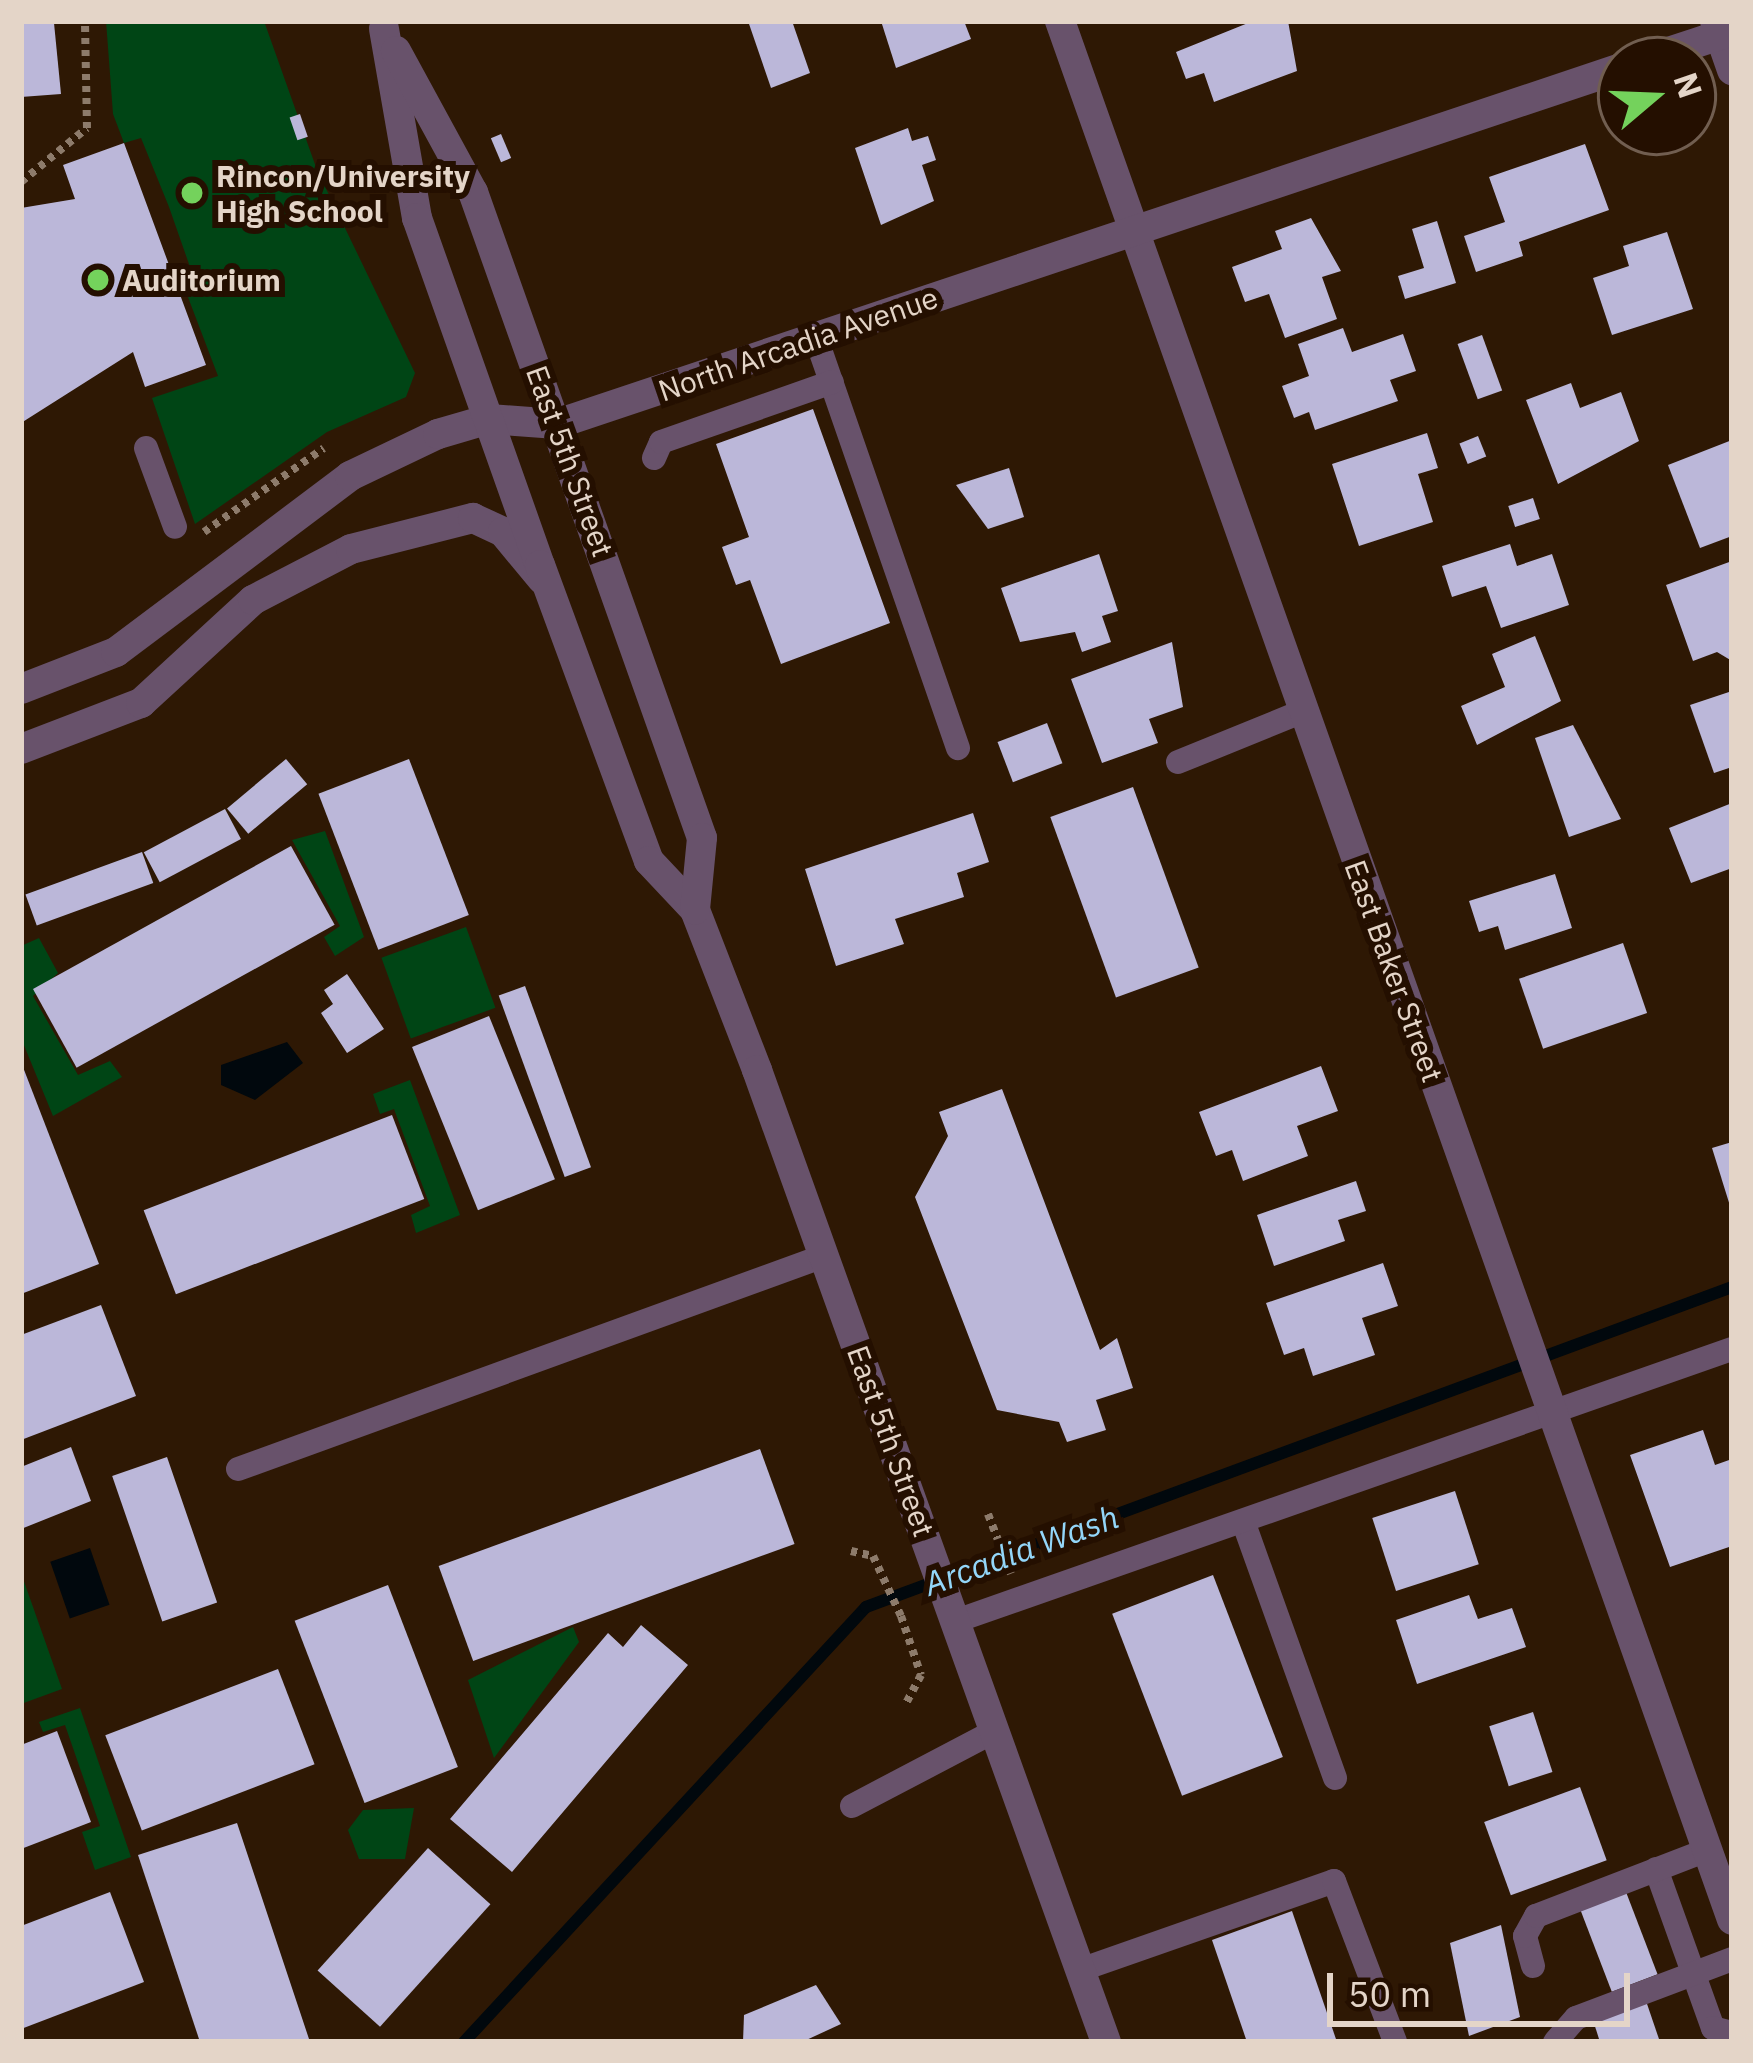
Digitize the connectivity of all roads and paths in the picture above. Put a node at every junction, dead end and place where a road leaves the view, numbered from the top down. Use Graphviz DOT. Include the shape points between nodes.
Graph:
graph roads {
  1 [pos="85,21"];
  2 [pos="1060,21"];
  3 [pos="382,25"];
  4 [pos="1722,29"];
  5 [pos="1732,70"];
  6 [pos="1597,76"];
  7 [pos="21,182"];
  8 [pos="1131,229"];
  9 [pos="816,338"];
  10 [pos="832,382"];
  11 [pos="489,419"];
  12 [pos="557,424"];
  13 [pos="146,448"];
  14 [pos="654,458"];
  15 [pos="175,526"];
  16 [pos="548,587"];
  17 [pos="21,689"];
  18 [pos="1301,712"];
  19 [pos="958,748"];
  20 [pos="21,749"];
  21 [pos="1178,762"];
  22 [pos="695,910"];
  23 [pos="824,1256"];
  24 [pos="1732,1349"];
  25 [pos="1552,1412"];
  26 [pos="238,1469"];
  27 [pos="988,1514"];
  28 [pos="1243,1521"];
  29 [pos="851,1551"];
  30 [pos="1012,1578"];
  31 [pos="952,1611"];
  32 [pos="906,1702"];
  33 [pos="995,1731"];
  34 [pos="1334,1778"];
  35 [pos="852,1806"];
  36 [pos="1707,1850"];
  37 [pos="1656,1869"];
  38 [pos="1732,1920"];
  39 [pos="1732,1958"];
  40 [pos="1533,1966"];
  41 [pos="1080,1970"];
  42 [pos="1693,1973"];
  43 [pos="1732,2033"];
  44 [pos="1106,2042"];
  45 [pos="1395,2042"];
  46 [pos="1555,2042"];
  1 -- 7 [label="path" via="86,128"];
  2 -- 8 [label="street, East Baker Street"];
  3 -- 11 [label="street, East 5th Street" via="417,218"];
  3 -- 12 [label="street, East 5th Street" via="473,192"];
  4 -- 5 [label="street"];
  6 -- 8 [label="street, North Arcadia Avenue"];
  8 -- 9 [label="street, North Arcadia Avenue"];
  8 -- 18 [label="street, East Baker Street"];
  9 -- 10 [label="lane"];
  9 -- 12 [label="street, North Arcadia Avenue"];
  10 -- 14 [label="lane" via="661,442"];
  10 -- 19 [label="lane"];
  11 -- 12 [label="street, North Arcadia Avenue"];
  11 -- 16 [label="street, East 5th Street"];
  11 -- 17 [label="street, North Arcadia Avenue" via="350,476 116,652"];
  12 -- 22 [label="street, East 5th Street" via="702,838"];
  13 -- 15 [label="lane"];
  16 -- 20 [label="street" via="503,532 446,519 351,549 253,600 141,704"];
  16 -- 22 [label="street, East 5th Street" via="649,860"];
  18 -- 21 [label="lane"];
  18 -- 25 [label="street, East Baker Street"];
  22 -- 23 [label="street, East 5th Street"];
  23 -- 26 [label="lane"];
  23 -- 31 [label="street, East 5th Street"];
  24 -- 25 [label="lane"];
  25 -- 28 [label="lane"];
  25 -- 36 [label="street, East Baker Street"];
  27 -- 30 [label="path"];
  28 -- 31 [label="lane"];
  28 -- 34 [label="lane"];
  29 -- 32 [label="path" via="873,1556 901,1616 921,1676"];
  31 -- 33 [label="street, East 5th Street"];
  33 -- 35 [label="lane"];
  33 -- 41 [label="street, East 5th Street"];
  36 -- 37 [label="lane"];
  36 -- 38 [label="street, East Baker Street"];
  37 -- 40 [label="lane" via="1537,1916 1526,1936"];
  37 -- 42 [label="lane"];
  39 -- 42 [label="lane"];
  41 -- 44 [label="street, East 5th Street"];
  41 -- 45 [label="lane" via="1334,1881"];
  42 -- 43 [label="lane" via="1712,2029"];
  42 -- 46 [label="lane" via="1576,2018"];
}
